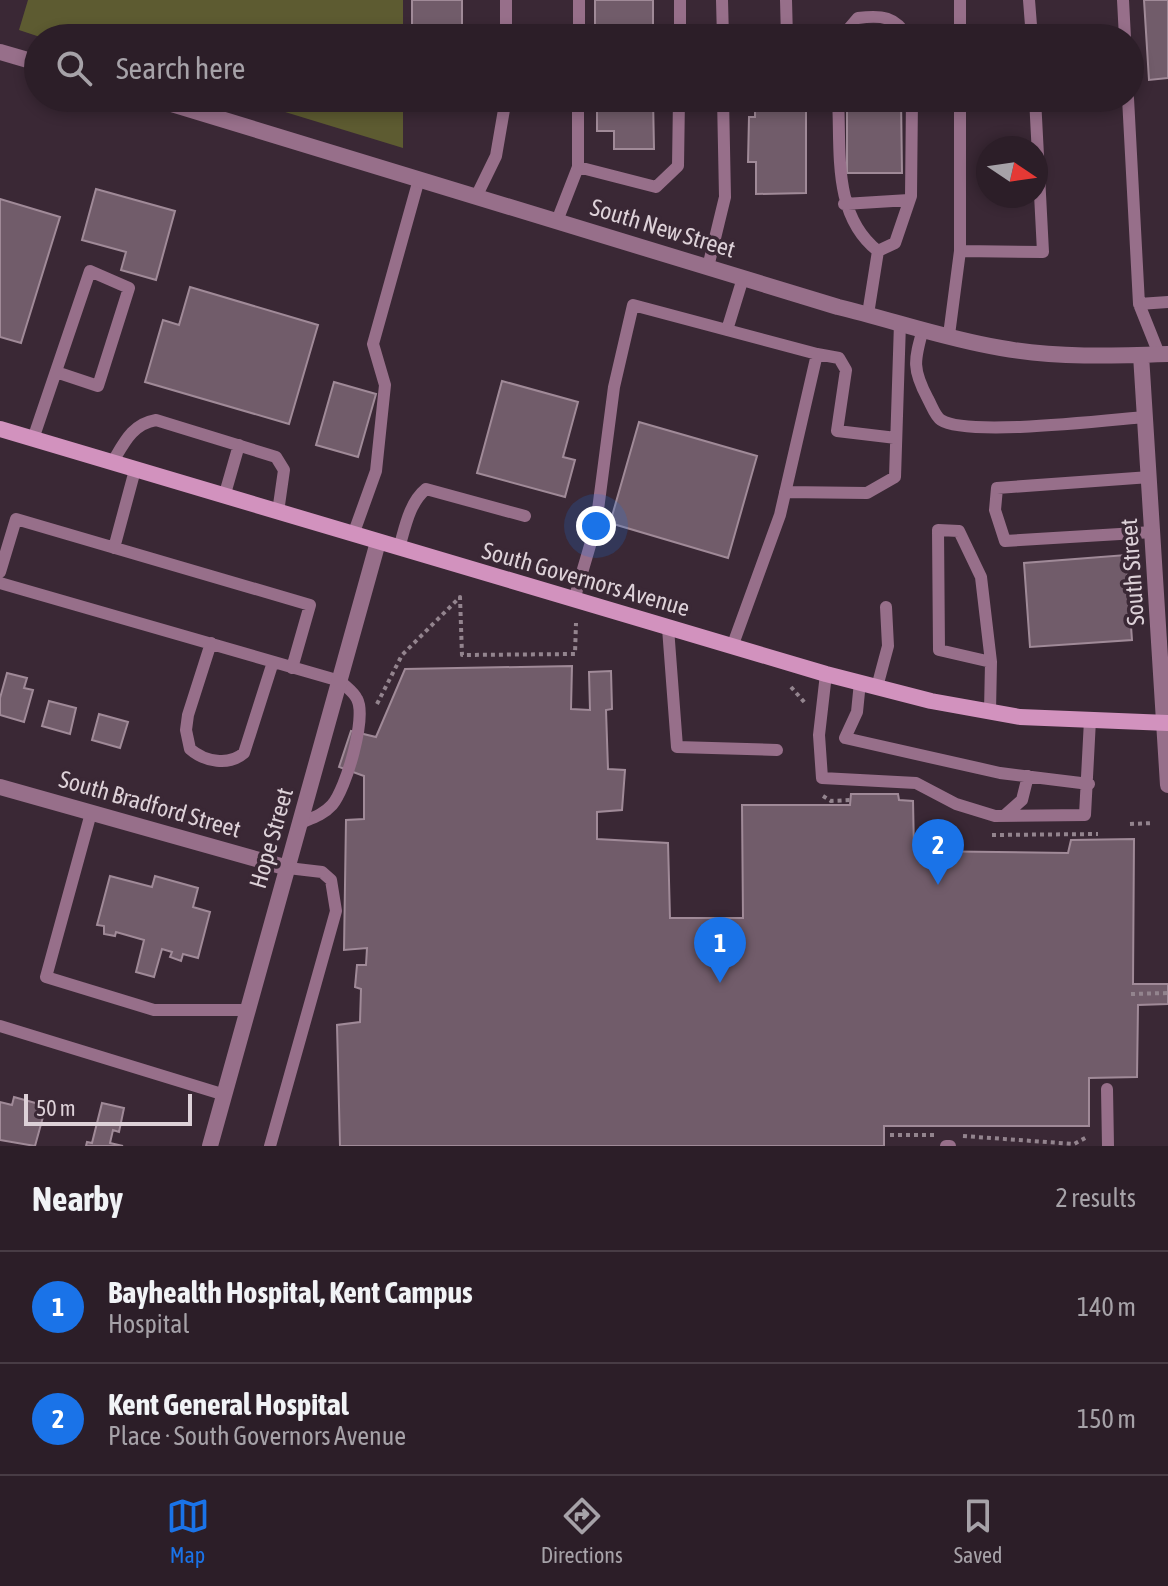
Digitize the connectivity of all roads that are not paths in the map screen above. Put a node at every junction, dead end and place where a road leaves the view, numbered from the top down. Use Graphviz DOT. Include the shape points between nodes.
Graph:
graph roads {
  1 [pos="506,0"];
  2 [pos="579,0"];
  3 [pos="680,0"];
  4 [pos="722,0"];
  5 [pos="786,0"];
  6 [pos="960,0"];
  7 [pos="1029,0"];
  8 [pos="1123,0"];
  9 [pos="506,24"];
  10 [pos="579,24"];
  11 [pos="680,24"];
  12 [pos="723,24"];
  13 [pos="787,24"];
  14 [pos="853,24"];
  15 [pos="900,24"];
  16 [pos="960,24"];
  17 [pos="1031,24"];
  18 [pos="1124,24"];
  19 [pos="0,52"];
  20 [pos="24,59"];
  21 [pos="198,112"];
  22 [pos="504,112"];
  23 [pos="578,112"];
  24 [pos="679,112"];
  25 [pos="723,112"];
  26 [pos="839,112"];
  27 [pos="912,112"];
  28 [pos="960,112"];
  29 [pos="1036,112"];
  30 [pos="1129,112"];
  31 [pos="578,167"];
  32 [pos="419,179"];
  33 [pos="476,197"];
  34 [pos="909,200"];
  35 [pos="844,204"];
  36 [pos="557,221"];
  37 [pos="878,251"];
  38 [pos="960,251"];
  39 [pos="708,267"];
  40 [pos="743,278"];
  41 [pos="1168,302"];
  42 [pos="1139,304"];
  43 [pos="868,314"];
  44 [pos="900,323"];
  45 [pos="923,329"];
  46 [pos="727,330"];
  47 [pos="949,335"];
  48 [pos="817,354"];
  49 [pos="1163,354"];
  50 [pos="1141,355"];
  51 [pos="56,372"];
  52 [pos="1145,417"];
  53 [pos="0,429"];
  54 [pos="896,438"];
  55 [pos="33,439"];
  56 [pos="239,445"];
  57 [pos="112,463"];
  58 [pos="135,470"];
  59 [pos="1150,477"];
  60 [pos="785,492"];
  61 [pos="224,497"];
  62 [pos="278,512"];
  63 [pos="525,516"];
  64 [pos="1153,532"];
  65 [pos="353,535"];
  66 [pos="378,542"];
  67 [pos="114,548"];
  68 [pos="399,548"];
  69 [pos="0,572"];
  70 [pos="0,583"];
  71 [pos="574,600"];
  72 [pos="886,607"];
  73 [pos="668,628"];
  74 [pos="211,643"];
  75 [pos="732,647"];
  76 [pos="273,662"];
  77 [pos="991,662"];
  78 [pos="292,668"];
  79 [pos="826,674"];
  80 [pos="340,681"];
  81 [pos="860,682"];
  82 [pos="877,687"];
  83 [pos="990,711"];
  84 [pos="1090,720"];
  85 [pos="1167,723"];
  86 [pos="777,750"];
  87 [pos="1028,776"];
  88 [pos="1089,784"];
  89 [pos="1168,785"];
  90 [pos="0,787"];
  91 [pos="91,813"];
  92 [pos="1004,816"];
  93 [pos="300,823"];
  94 [pos="288,868"];
  95 [pos="248,1010"];
  96 [pos="0,1026"];
  97 [pos="1107,1089"];
  98 [pos="225,1095"];
  99 [pos="210,1146"];
  100 [pos="270,1146"];
  101 [pos="1108,1146"];
  1 -- 9 [label="lane"];
  2 -- 10 [label="lane"];
  3 -- 11 [label="lane"];
  4 -- 12 [label="lane"];
  5 -- 13 [label="lane"];
  6 -- 16 [label="lane"];
  7 -- 17 [label="lane"];
  8 -- 18 [label="lane"];
  14 -- 15 [label="lane" via="858,18 881,15"];
  19 -- 20 [label="street"];
  21 -- 32 [label="street, South New Street"];
  22 -- 33 [label="lane" via="496,156"];
  23 -- 31 [label="lane"];
  24 -- 31 [label="lane" via="678,166 656,187"];
  25 -- 39 [label="lane" via="725,197"];
  26 -- 35 [label="lane"];
  27 -- 34 [label="lane"];
  28 -- 38 [label="lane"];
  29 -- 38 [label="lane" via="1043,252"];
  30 -- 42 [label="lane"];
  31 -- 36 [label="lane"];
  32 -- 33 [label="street, South New Street"];
  32 -- 65 [label="lane" via="373,344 385,385 376,471"];
  33 -- 36 [label="street, South New Street"];
  34 -- 35 [label="lane"];
  34 -- 37 [label="lane" via="895,243"];
  35 -- 37 [label="lane" via="862,238"];
  36 -- 39 [label="street, South New Street"];
  37 -- 43 [label="lane"];
  38 -- 47 [label="lane"];
  39 -- 40 [label="street, South New Street"];
  40 -- 43 [label="street, South New Street"];
  40 -- 46 [label="lane"];
  41 -- 42 [label="lane"];
  42 -- 49 [label="lane"];
  43 -- 44 [label="street, South New Street"];
  44 -- 45 [label="street, South New Street"];
  44 -- 54 [label="lane"];
  45 -- 47 [label="street, South New Street"];
  45 -- 52 [label="lane" via="915,375 939,419 958,427"];
  46 -- 48 [label="lane"];
  46 -- 71 [label="lane" via="633,305 614,387 596,525"];
  47 -- 50 [label="street, South New Street" via="1001,348"];
  48 -- 54 [label="lane" via="839,358 846,370 837,431"];
  48 -- 60 [label="lane"];
  49 -- 50 [label="street, South New Street"];
  50 -- 52 [label="street, South Street"];
  51 -- 51 [label="lane" via="90,271 129,288 98,386"];
  51 -- 55 [label="lane"];
  52 -- 59 [label="street, South Street"];
  53 -- 55 [label="main road, South Governors Avenue"];
  54 -- 60 [label="lane" via="895,477 886,486 867,493"];
  55 -- 57 [label="main road, South Governors Avenue"];
  56 -- 57 [label="lane" via="156,420 132,431"];
  56 -- 61 [label="lane"];
  56 -- 62 [label="lane" via="282,462"];
  57 -- 58 [label="main road, South Governors Avenue"];
  58 -- 61 [label="main road, South Governors Avenue"];
  58 -- 67 [label="lane"];
  59 -- 64 [label="street, South Street"];
  59 -- 64 [label="lane" via="997,488 995,510 1005,541"];
  60 -- 75 [label="lane"];
  61 -- 62 [label="main road, South Governors Avenue"];
  62 -- 65 [label="main road, South Governors Avenue"];
  63 -- 68 [label="lane" via="426,489 414,504"];
  64 -- 85 [label="street, South Street"];
  65 -- 66 [label="main road, South Governors Avenue"];
  66 -- 68 [label="main road, South Governors Avenue"];
  66 -- 80 [label="street, Hope Street"];
  67 -- 69 [label="lane" via="16,519"];
  67 -- 78 [label="lane" via="310,605"];
  68 -- 71 [label="main road, South Governors Avenue"];
  70 -- 74 [label="lane"];
  71 -- 73 [label="main road, South Governors Avenue"];
  72 -- 82 [label="lane" via="888,646"];
  73 -- 75 [label="main road, South Governors Avenue"];
  73 -- 86 [label="lane" via="677,747"];
  74 -- 76 [label="lane"];
  74 -- 76 [label="lane" via="186,730 190,749 203,757 229,761 244,753"];
  75 -- 79 [label="main road, South Governors Avenue"];
  76 -- 78 [label="lane"];
  77 -- 77 [label="lane" via="981,577 959,531 938,530 939,650"];
  77 -- 83 [label="lane"];
  78 -- 80 [label="lane"];
  79 -- 81 [label="main road, South Governors Avenue"];
  79 -- 92 [label="lane" via="819,735 822,778 916,783 956,804"];
  80 -- 93 [label="street, Hope Street"];
  80 -- 93 [label="lane" via="357,697 362,714 344,784 322,815"];
  81 -- 82 [label="main road, South Governors Avenue"];
  81 -- 87 [label="lane" via="857,712 845,738"];
  82 -- 83 [label="main road, South Governors Avenue"];
  83 -- 84 [label="main road, South Governors Avenue"];
  84 -- 85 [label="main road, South Governors Avenue"];
  84 -- 88 [label="lane"];
  85 -- 89 [label="street, South Street"];
  87 -- 88 [label="lane"];
  87 -- 92 [label="lane" via="1022,800"];
  88 -- 92 [label="lane" via="1085,815"];
  90 -- 91 [label="street, South Bradford Street"];
  91 -- 94 [label="street, South Bradford Street"];
  91 -- 95 [label="lane" via="46,977 154,1010"];
  93 -- 94 [label="street, Hope Street"];
  94 -- 95 [label="street, Hope Street"];
  94 -- 100 [label="lane" via="322,872 331,880 336,911"];
  95 -- 98 [label="street, Hope Street"];
  96 -- 98 [label="lane"];
  97 -- 101 [label="lane"];
  98 -- 99 [label="street, Hope Street"];
}
